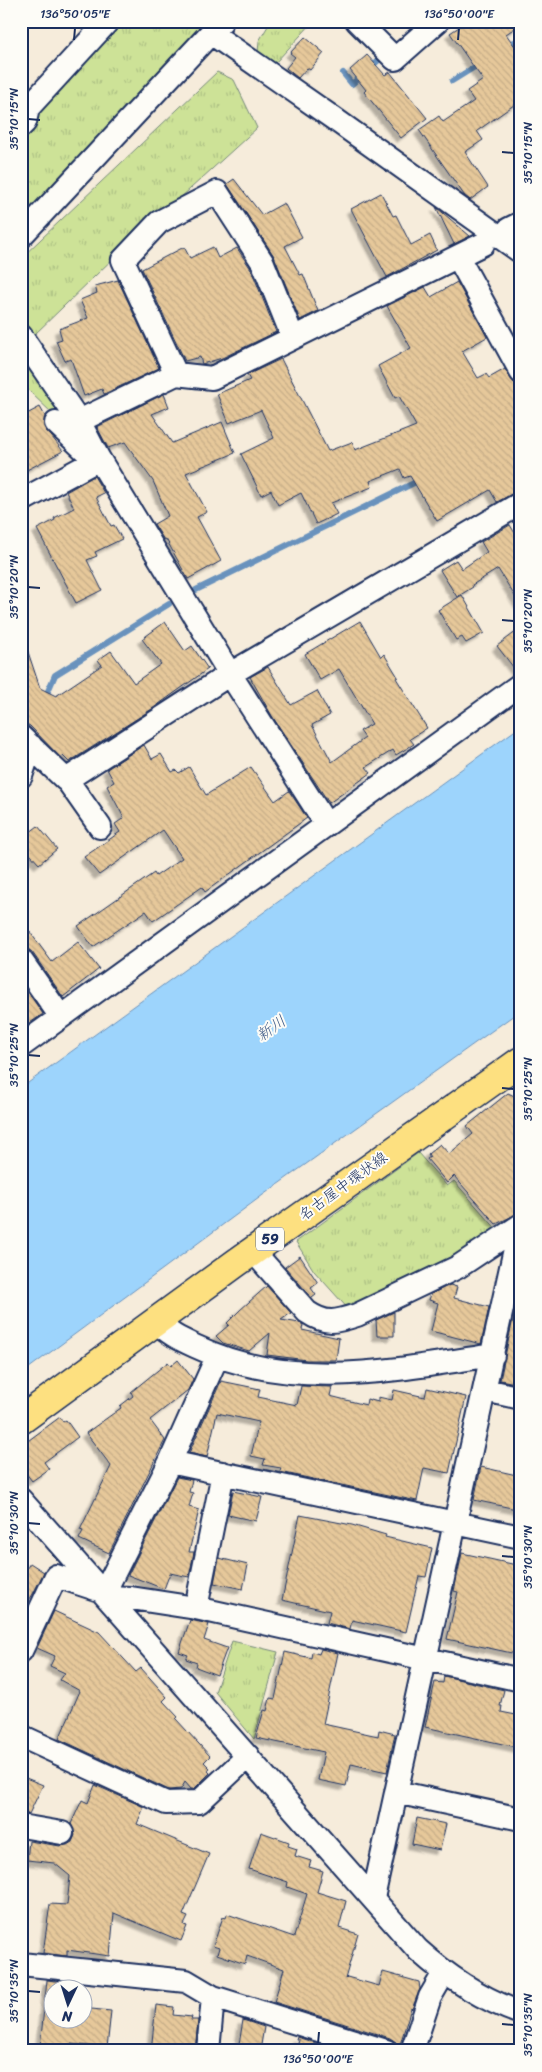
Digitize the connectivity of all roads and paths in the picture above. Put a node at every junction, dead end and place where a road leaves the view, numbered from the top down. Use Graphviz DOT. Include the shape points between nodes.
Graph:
graph roads {
  1 [pos="108,21"];
  2 [pos="356,21"];
  3 [pos="438,21"];
  4 [pos="216,27"];
  5 [pos="21,126"];
  6 [pos="21,236"];
  7 [pos="516,237"];
  8 [pos="483,244"];
  9 [pos="458,257"];
  10 [pos="21,336"];
  11 [pos="294,338"];
  12 [pos="521,372"];
  13 [pos="176,374"];
  14 [pos="78,421"];
  15 [pos="56,423"];
  16 [pos="97,460"];
  17 [pos="21,501"];
  18 [pos="521,503"];
  19 [pos="230,674"];
  20 [pos="521,684"];
  21 [pos="26,742"];
  22 [pos="21,776"];
  23 [pos="67,780"];
  24 [pos="326,824"];
  25 [pos="100,827"];
  26 [pos="21,960"];
  27 [pos="62,1017"];
  28 [pos="21,1046"];
  29 [pos="515,1071"];
  30 [pos="520,1226"];
  31 [pos="253,1251"];
  32 [pos="517,1259"];
  33 [pos="156,1321"];
  34 [pos="493,1355"];
  35 [pos="217,1357"];
  36 [pos="485,1390"];
  37 [pos="521,1398"];
  38 [pos="21,1420"];
  39 [pos="170,1462"];
  40 [pos="223,1473"];
  41 [pos="21,1500"];
  42 [pos="455,1523"];
  43 [pos="521,1537"];
  44 [pos="105,1593"];
  45 [pos="196,1608"];
  46 [pos="22,1650"];
  47 [pos="426,1660"];
  48 [pos="521,1680"];
  49 [pos="21,1736"];
  50 [pos="248,1756"];
  51 [pos="396,1792"];
  52 [pos="521,1819"];
  53 [pos="21,1826"];
  54 [pos="62,1833"];
  55 [pos="373,1898"];
  56 [pos="21,1964"];
  57 [pos="444,1973"];
  58 [pos="213,1997"];
  59 [pos="521,2013"];
  60 [pos="208,2051"];
  61 [pos="386,2051"];
  62 [pos="412,2051"];
  1 -- 5 [label="street" via="28,108"];
  2 -- 3 [label="street" via="395,59"];
  4 -- 6 [label="street"];
  4 -- 7 [label="street" via="334,118"];
  8 -- 9 [label="street"];
  9 -- 11 [label="street"];
  9 -- 12 [label="street"];
  10 -- 14 [label="street"];
  11 -- 13 [label="street" via="212,378"];
  11 -- 13 [label="street" via="263,263 217,192 159,222 123,260"];
  13 -- 14 [label="street"];
  14 -- 16 [label="street"];
  15 -- 16 [label="street"];
  16 -- 17 [label="street"];
  16 -- 19 [label="street"];
  18 -- 19 [label="street"];
  19 -- 23 [label="street"];
  19 -- 24 [label="street"];
  20 -- 24 [label="street"];
  21 -- 22 [label="street"];
  21 -- 23 [label="street"];
  23 -- 25 [label="street"];
  24 -- 27 [label="street"];
  26 -- 27 [label="street"];
  27 -- 28 [label="street"];
  29 -- 31 [label="main road, 名古屋中環状線 / 59"];
  30 -- 31 [label="street" via="458,1267 341,1320 318,1320 307,1312"];
  30 -- 32 [label="street"];
  31 -- 33 [label="main road, 名古屋中環状線 / 59"];
  32 -- 34 [label="street"];
  33 -- 35 [label="street" via="168,1333"];
  33 -- 38 [label="main road, 名古屋中環状線 / 59"];
  34 -- 35 [label="street" via="395,1370 335,1375 286,1372"];
  34 -- 36 [label="street"];
  35 -- 39 [label="street"];
  36 -- 37 [label="street"];
  36 -- 42 [label="street"];
  39 -- 40 [label="street"];
  39 -- 44 [label="street"];
  40 -- 42 [label="street"];
  40 -- 45 [label="street"];
  41 -- 44 [label="street"];
  42 -- 43 [label="street"];
  42 -- 47 [label="street"];
  44 -- 45 [label="street"];
  44 -- 46 [label="street" via="56,1576"];
  44 -- 50 [label="street"];
  45 -- 47 [label="street"];
  47 -- 48 [label="street"];
  47 -- 51 [label="street"];
  49 -- 50 [label="street" via="166,1803 198,1802"];
  50 -- 55 [label="street"];
  51 -- 52 [label="street"];
  51 -- 55 [label="street"];
  53 -- 54 [label="street"];
  55 -- 57 [label="street" via="418,1950"];
  56 -- 58 [label="street" via="186,1981"];
  57 -- 59 [label="street" via="499,2005"];
  57 -- 62 [label="street" via="430,1998"];
  58 -- 60 [label="street"];
  58 -- 61 [label="street"];
}
